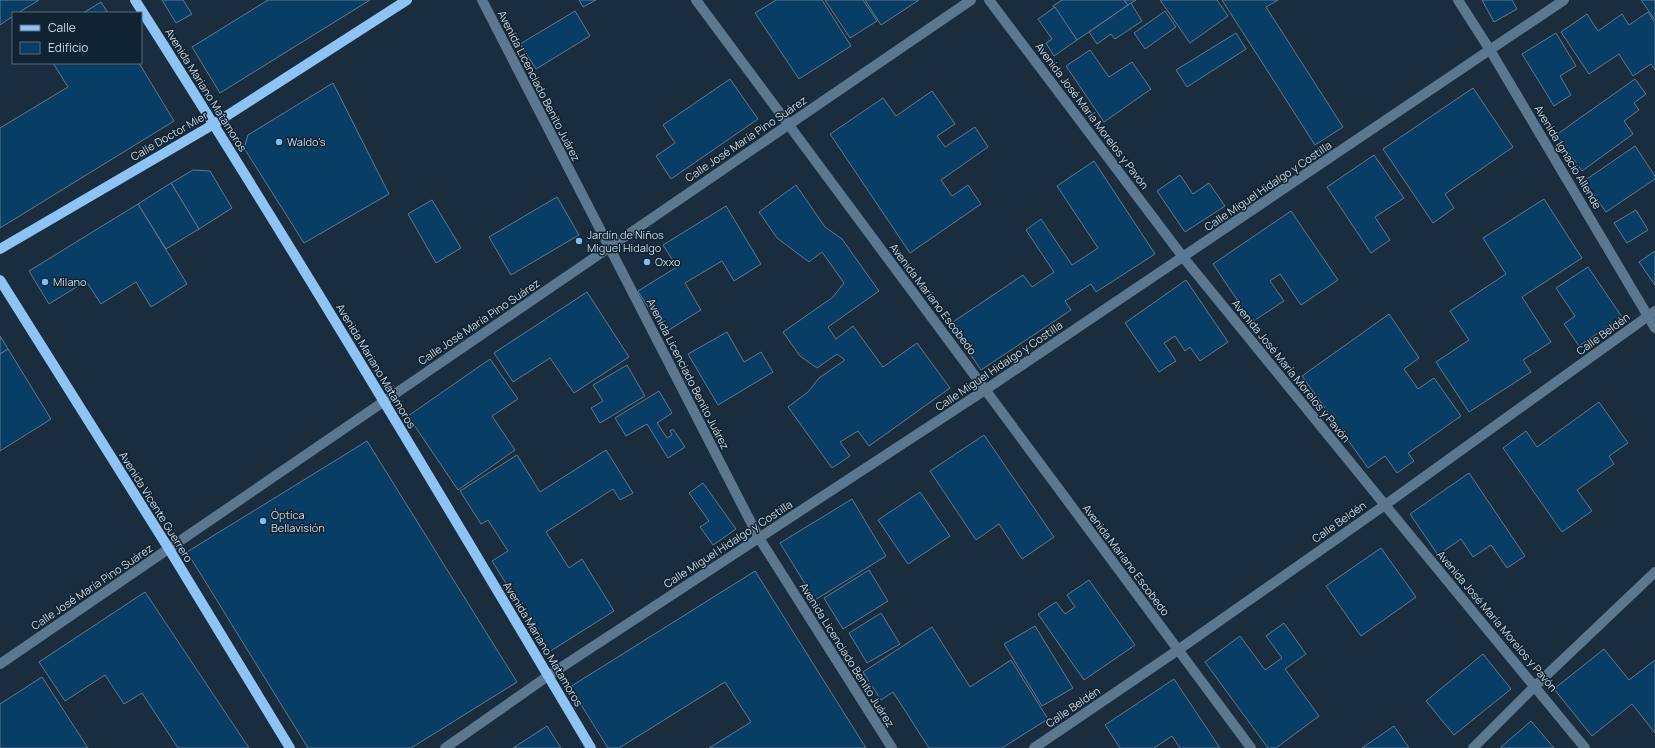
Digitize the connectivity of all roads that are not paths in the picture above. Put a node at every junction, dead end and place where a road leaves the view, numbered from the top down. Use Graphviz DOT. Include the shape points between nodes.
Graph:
graph roads {
  1 [pos="135,0"];
  2 [pos="407,0"];
  3 [pos="482,0"];
  4 [pos="696,0"];
  5 [pos="971,0"];
  6 [pos="989,0"];
  7 [pos="1458,0"];
  8 [pos="1564,0"];
  9 [pos="1490,50"];
  10 [pos="214,124"];
  11 [pos="789,125"];
  12 [pos="609,248"];
  13 [pos="0,249"];
  14 [pos="1183,257"];
  15 [pos="0,280"];
  16 [pos="1652,313"];
  17 [pos="1655,328"];
  18 [pos="985,390"];
  19 [pos="384,402"];
  20 [pos="1385,505"];
  21 [pos="759,538"];
  22 [pos="169,549"];
  23 [pos="1655,572"];
  24 [pos="1178,650"];
  25 [pos="0,664"];
  26 [pos="548,676"];
  27 [pos="1535,686"];
  28 [pos="290,748"];
  29 [pos="445,748"];
  30 [pos="591,748"];
  31 [pos="892,748"];
  32 [pos="1034,748"];
  33 [pos="1251,748"];
  34 [pos="1473,748"];
  35 [pos="1585,748"];
  1 -- 10 [label="main road, Avenida Mariano Matamoros"];
  2 -- 10 [label="main road, Calle Doctor Mier"];
  3 -- 12 [label="street, Avenida Licenciado Benito Juárez"];
  4 -- 11 [label="street, Avenida Mariano Escobedo"];
  5 -- 11 [label="street, Calle José María Pino Suárez"];
  6 -- 14 [label="street, Avenida José María Morelos y Pavón"];
  7 -- 9 [label="street, Avenida Ignacio Allende"];
  8 -- 9 [label="street, Calle Miguel Hidalgo y Costilla"];
  9 -- 14 [label="street, Calle Miguel Hidalgo y Costilla"];
  9 -- 16 [label="street, Avenida Ignacio Allende"];
  10 -- 13 [label="main road, Calle Doctor Mier"];
  10 -- 19 [label="main road, Avenida Mariano Matamoros"];
  11 -- 12 [label="street, Calle José María Pino Suárez"];
  11 -- 18 [label="street, Avenida Mariano Escobedo"];
  12 -- 19 [label="street, Calle José María Pino Suárez"];
  12 -- 21 [label="street, Avenida Licenciado Benito Juárez"];
  14 -- 18 [label="street, Calle Miguel Hidalgo y Costilla"];
  14 -- 20 [label="street, Avenida José María Morelos y Pavón"];
  15 -- 22 [label="main road, Avenida Vicente Guerrero"];
  16 -- 17 [label="street, Avenida Ignacio Allende"];
  16 -- 20 [label="street, Calle Beldén"];
  18 -- 21 [label="street, Calle Miguel Hidalgo y Costilla"];
  18 -- 24 [label="street, Avenida Mariano Escobedo"];
  19 -- 22 [label="street, Calle José María Pino Suárez"];
  19 -- 26 [label="main road, Avenida Mariano Matamoros"];
  20 -- 24 [label="street, Calle Beldén"];
  20 -- 27 [label="street, Avenida José María Morelos y Pavón"];
  21 -- 26 [label="street, Calle Miguel Hidalgo y Costilla"];
  21 -- 31 [label="street, Avenida Licenciado Benito Juárez"];
  22 -- 25 [label="street, Calle José María Pino Suárez"];
  22 -- 28 [label="main road, Avenida Vicente Guerrero"];
  23 -- 27 [label="street"];
  24 -- 32 [label="street, Calle Beldén"];
  24 -- 33 [label="street, Avenida Mariano Escobedo"];
  26 -- 29 [label="street, Calle Miguel Hidalgo y Costilla"];
  26 -- 30 [label="main road, Avenida Mariano Matamoros"];
  27 -- 34 [label="street"];
  27 -- 35 [label="street, Avenida José María Morelos y Pavón"];
}
